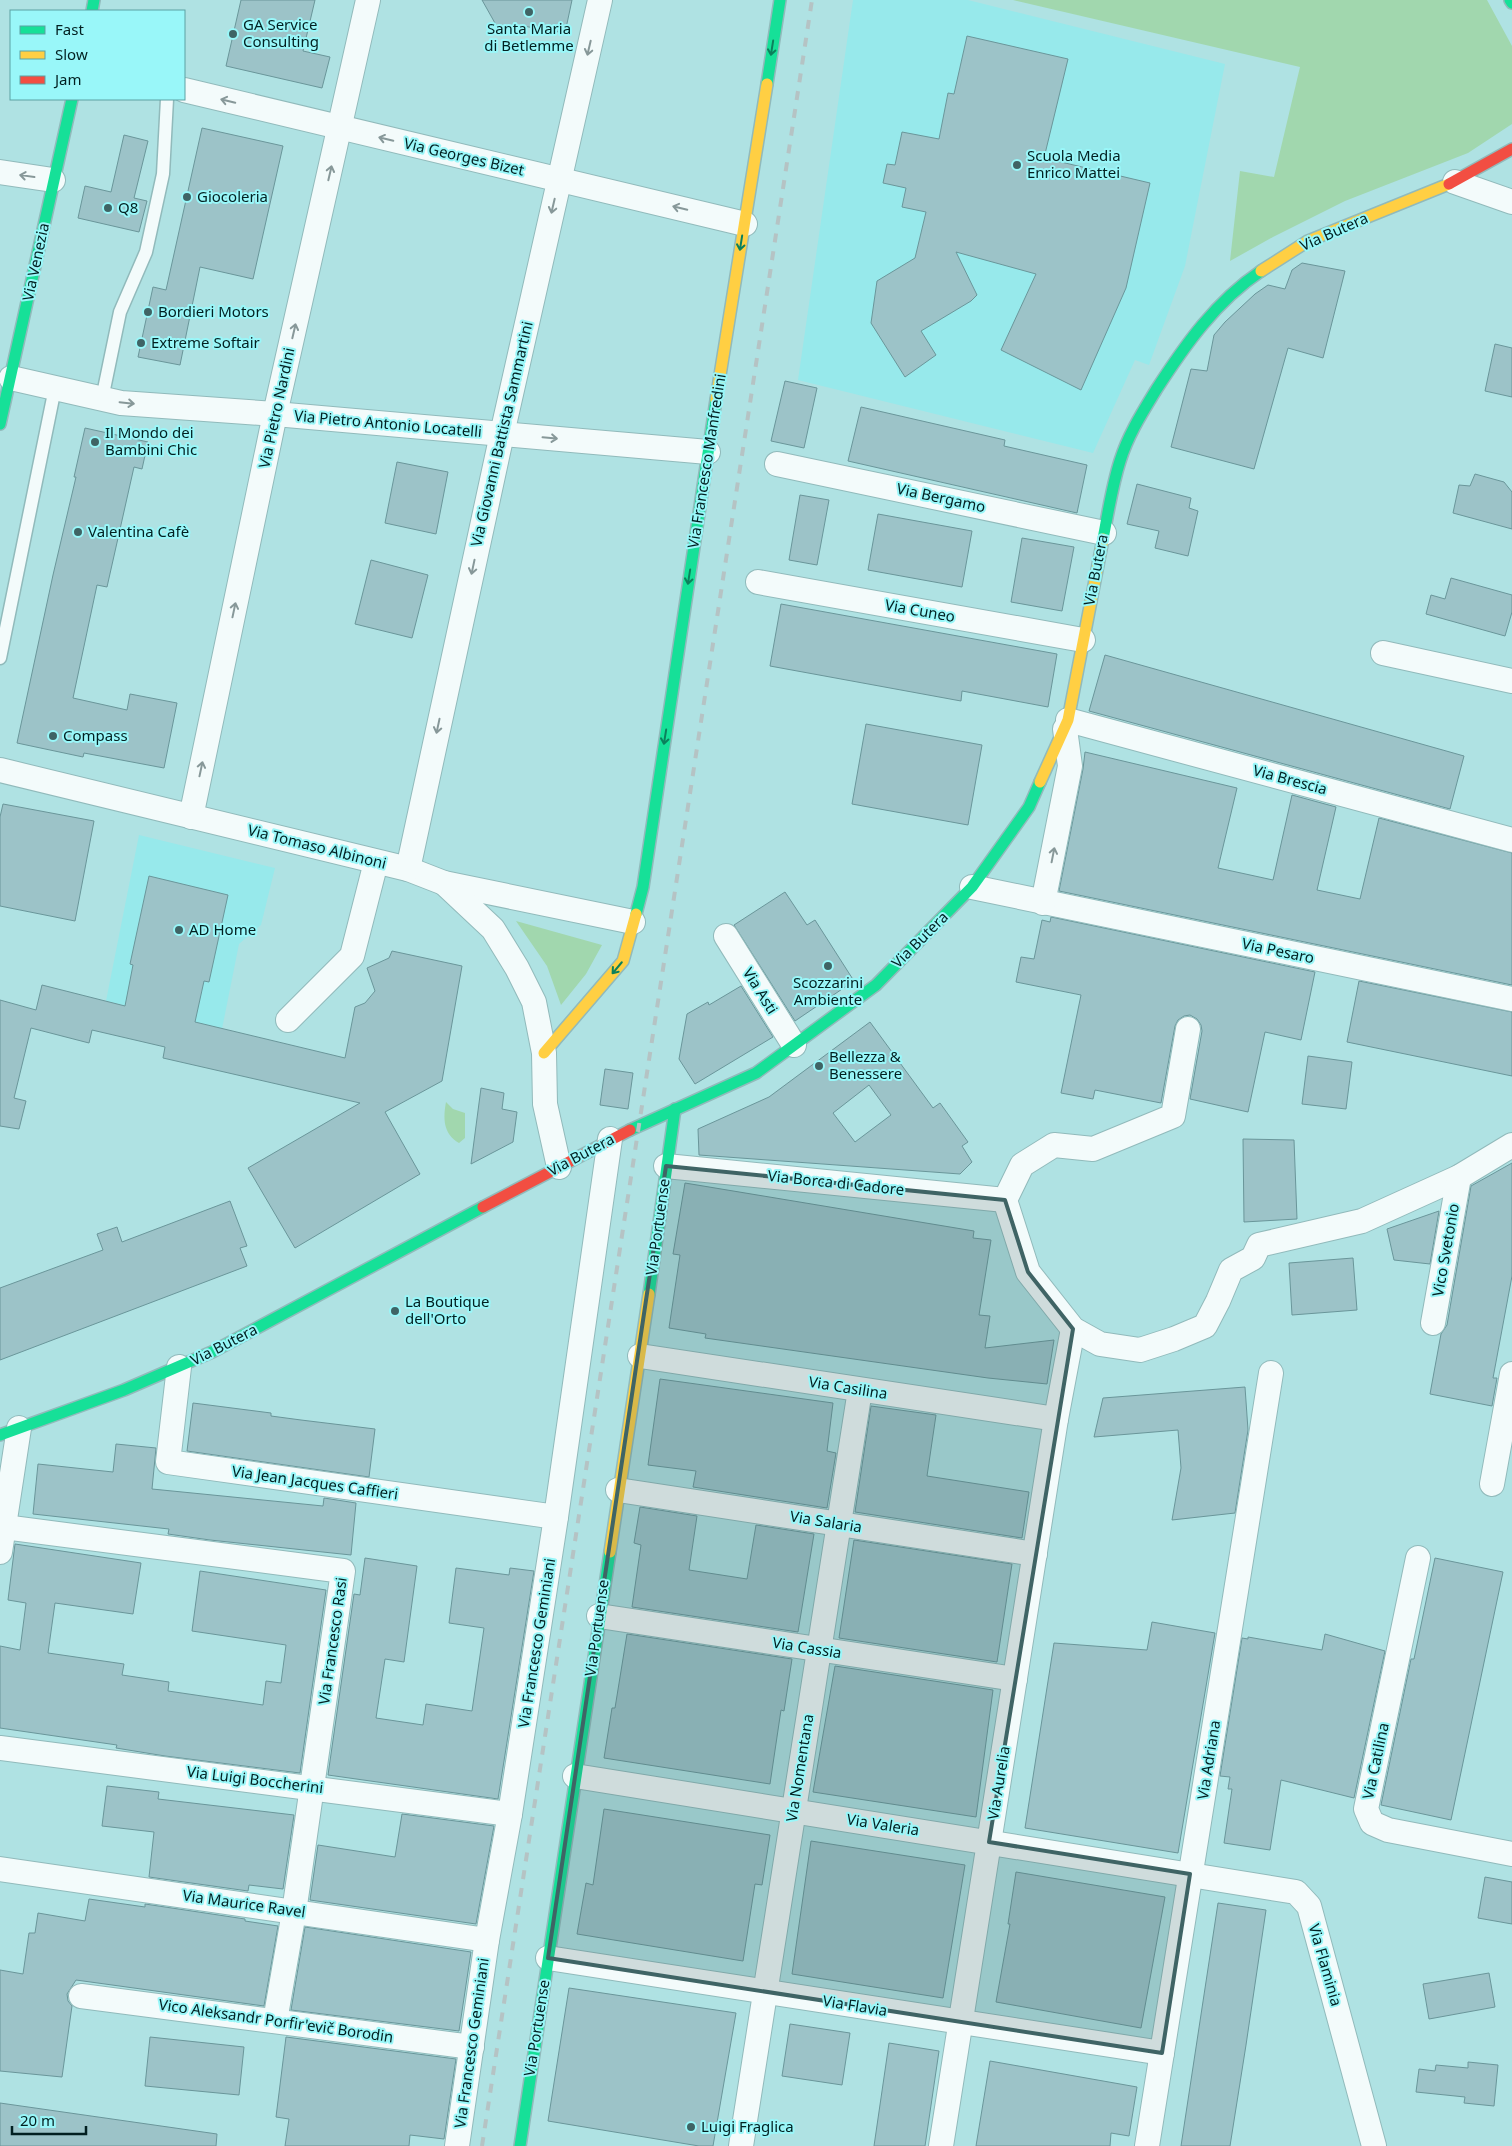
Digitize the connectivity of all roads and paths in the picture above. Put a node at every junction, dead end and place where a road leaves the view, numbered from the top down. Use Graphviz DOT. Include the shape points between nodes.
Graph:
graph roads {
  1 [pos="368,0"];
  2 [pos="600,0"];
  3 [pos="780,0"];
  4 [pos="185,90"];
  5 [pos="72,100"];
  6 [pos="167,100"];
  7 [pos="339,129"];
  8 [pos="1512,149"];
  9 [pos="0,172"];
  10 [pos="560,179"];
  11 [pos="53,180"];
  12 [pos="1455,182"];
  13 [pos="1512,202"];
  14 [pos="745,224"];
  15 [pos="11,378"];
  16 [pos="55,388"];
  17 [pos="102,399"];
  18 [pos="275,414"];
  19 [pos="0,424"];
  20 [pos="502,434"];
  21 [pos="708,452"];
  22 [pos="778,464"];
  23 [pos="1104,533"];
  24 [pos="758,582"];
  25 [pos="1083,640"];
  26 [pos="1383,653"];
  27 [pos="0,658"];
  28 [pos="1512,681"];
  29 [pos="1067,725"];
  30 [pos="0,770"];
  31 [pos="191,817"];
  32 [pos="1512,840"];
  33 [pos="376,862"];
  34 [pos="408,869"];
  35 [pos="444,883"];
  36 [pos="972,887"];
  37 [pos="1043,903"];
  38 [pos="633,922"];
  39 [pos="726,936"];
  40 [pos="1512,999"];
  41 [pos="288,1020"];
  42 [pos="1188,1029"];
  43 [pos="794,1045"];
  44 [pos="544,1053"];
  45 [pos="675,1109"];
  46 [pos="610,1139"];
  47 [pos="1512,1144"];
  48 [pos="666,1166"];
  49 [pos="559,1167"];
  50 [pos="1459,1177"];
  51 [pos="1005,1200"];
  52 [pos="1434,1322"];
  53 [pos="1073,1329"];
  54 [pos="640,1356"];
  55 [pos="179,1367"];
  56 [pos="1271,1373"];
  57 [pos="1512,1374"];
  58 [pos="860,1390"];
  59 [pos="1056,1419"];
  60 [pos="9,1432"];
  61 [pos="1492,1484"];
  62 [pos="618,1490"];
  63 [pos="556,1517"];
  64 [pos="838,1524"];
  65 [pos="4,1527"];
  66 [pos="0,1552"];
  67 [pos="1035,1554"];
  68 [pos="1418,1558"];
  69 [pos="599,1616"];
  70 [pos="819,1650"];
  71 [pos="1015,1679"];
  72 [pos="0,1750"];
  73 [pos="575,1776"];
  74 [pos="311,1787"];
  75 [pos="793,1811"];
  76 [pos="510,1814"];
  77 [pos="989,1842"];
  78 [pos="1512,1854"];
  79 [pos="0,1869"];
  80 [pos="1190,1874"];
  81 [pos="294,1912"];
  82 [pos="487,1940"];
  83 [pos="548,1958"];
  84 [pos="765,1992"];
  85 [pos="81,1996"];
  86 [pos="276,2021"];
  87 [pos="960,2022"];
  88 [pos="472,2047"];
  89 [pos="1162,2053"];
  90 [pos="457,2146"];
  91 [pos="520,2146"];
  92 [pos="741,2146"];
  93 [pos="941,2146"];
  94 [pos="1147,2146"];
  95 [pos="1374,2146"];
  1 -- 7 [label="street, Via Pietro Nardini"];
  2 -- 10 [label="street, Via Giovanni Battista Sammartini, one-way"];
  3 -- 14 [label="street, Via Francesco Manfredini, one-way"];
  7 -- 4 [label="street, Via Georges Bizet, one-way"];
  5 -- 11 [label="street, Via Venezia"];
  6 -- 17 [label="lane" via="162,182 146,252 120,312"];
  10 -- 7 [label="street, Via Georges Bizet, one-way"];
  18 -- 7 [label="street, Via Pietro Nardini, one-way"];
  8 -- 12 [label="street, Via Butera"];
  11 -- 9 [label="street, one-way"];
  14 -- 10 [label="street, Via Georges Bizet, one-way"];
  10 -- 20 [label="street, Via Giovanni Battista Sammartini, one-way"];
  11 -- 15 [label="street, Via Venezia"];
  12 -- 13 [label="street"];
  12 -- 23 [label="street, Via Butera" via="1308,241 1245,282 1214,311 1180,352 1134,426 1120,461"];
  14 -- 21 [label="street, Via Francesco Manfredini, one-way"];
  15 -- 16 [label="street, Via Pietro Antonio Locatelli"];
  15 -- 19 [label="street, Via Venezia"];
  16 -- 17 [label="street, Via Pietro Antonio Locatelli"];
  16 -- 27 [label="lane"];
  17 -- 18 [label="street, Via Pietro Antonio Locatelli, one-way"];
  18 -- 20 [label="street, Via Pietro Antonio Locatelli"];
  31 -- 18 [label="street, Via Pietro Nardini, one-way"];
  20 -- 21 [label="street, Via Pietro Antonio Locatelli, one-way"];
  20 -- 34 [label="street, Via Giovanni Battista Sammartini, one-way"];
  21 -- 38 [label="street, Via Francesco Manfredini, one-way" via="642,887"];
  22 -- 23 [label="street, Via Bergamo"];
  23 -- 25 [label="street, Via Butera"];
  24 -- 25 [label="street, Via Cuneo"];
  25 -- 29 [label="street, Via Butera"];
  26 -- 28 [label="street"];
  29 -- 32 [label="street, Via Brescia"];
  29 -- 36 [label="street, Via Butera" via="1029,807"];
  37 -- 29 [label="street, one-way" via="1070,766"];
  30 -- 31 [label="street, Via Tomaso Albinoni"];
  31 -- 33 [label="street, Via Tomaso Albinoni"];
  33 -- 34 [label="street, Via Tomaso Albinoni"];
  33 -- 41 [label="street" via="352,956"];
  34 -- 35 [label="street, Via Tomaso Albinoni"];
  35 -- 38 [label="street, Via Tomaso Albinoni"];
  35 -- 44 [label="street" via="493,930 518,968 534,1002"];
  36 -- 37 [label="street, Via Pesaro"];
  36 -- 43 [label="street, Via Butera" via="876,985"];
  37 -- 40 [label="street, Via Pesaro"];
  38 -- 44 [label="street, Via Francesco Manfredini, one-way" via="623,961"];
  39 -- 43 [label="street, Via Asti"];
  42 -- 51 [label="street" via="1173,1116 1093,1149 1054,1145 1022,1165"];
  43 -- 45 [label="street, Via Butera" via="756,1073"];
  44 -- 49 [label="street" via="545,1104"];
  45 -- 46 [label="street, Via Butera"];
  45 -- 48 [label="street, Via Portuense"];
  46 -- 49 [label="street, Via Butera"];
  46 -- 63 [label="street, Via Francesco Geminiani"];
  47 -- 50 [label="street"];
  48 -- 51 [label="street, Via Borca di Cadore"];
  48 -- 54 [label="street, Via Portuense"];
  49 -- 55 [label="street, Via Butera"];
  50 -- 52 [label="street, Vico Svetonio"];
  50 -- 53 [label="street" via="1362,1221 1259,1245 1253,1258 1231,1270 1205,1326 1174,1339 1140,1350 1100,1344"];
  51 -- 53 [label="street" via="1028,1272"];
  53 -- 59 [label="street, Via Aurelia"];
  54 -- 58 [label="street, Via Casilina"];
  54 -- 62 [label="street, Via Portuense"];
  55 -- 60 [label="street, Via Butera"];
  55 -- 63 [label="street, Via Jean Jacques Caffieri" via="168,1462"];
  56 -- 80 [label="street, Via Adriana"];
  57 -- 61 [label="street"];
  58 -- 59 [label="street, Via Casilina"];
  58 -- 64 [label="street, Via Nomentana"];
  59 -- 67 [label="street, Via Aurelia"];
  60 -- 65 [label="street"];
  62 -- 64 [label="street, Via Salaria"];
  62 -- 69 [label="street, Via Portuense"];
  63 -- 76 [label="street, Via Francesco Geminiani"];
  64 -- 67 [label="street, Via Salaria"];
  64 -- 70 [label="street, Via Nomentana"];
  65 -- 66 [label="street"];
  65 -- 74 [label="street, Via Francesco Rasi" via="343,1571"];
  67 -- 71 [label="street, Via Aurelia"];
  68 -- 78 [label="street, Via Catilina" via="1366,1808 1372,1823 1388,1830"];
  69 -- 70 [label="street, Via Cassia"];
  69 -- 73 [label="street, Via Portuense"];
  70 -- 71 [label="street, Via Cassia"];
  70 -- 75 [label="street, Via Nomentana"];
  71 -- 77 [label="street, Via Aurelia"];
  72 -- 74 [label="street, Via Luigi Boccherini"];
  73 -- 75 [label="street, Via Valeria"];
  73 -- 83 [label="street, Via Portuense"];
  74 -- 76 [label="street, Via Luigi Boccherini"];
  74 -- 81 [label="street, Via Francesco Rasi"];
  75 -- 77 [label="street, Via Valeria"];
  75 -- 84 [label="street, Via Nomentana"];
  76 -- 82 [label="street, Via Francesco Geminiani"];
  77 -- 80 [label="street, Via Valeria"];
  77 -- 87 [label="street, Via Aurelia"];
  79 -- 81 [label="street, Via Maurice Ravel"];
  80 -- 89 [label="street, Via Adriana"];
  80 -- 95 [label="street, Via Flaminia" via="1296,1892 1309,1906"];
  81 -- 82 [label="street, Via Maurice Ravel"];
  81 -- 86 [label="street, Via Francesco Rasi"];
  82 -- 88 [label="street, Via Francesco Geminiani"];
  83 -- 84 [label="street, Via Flavia"];
  83 -- 91 [label="street, Via Portuense"];
  84 -- 87 [label="street, Via Flavia"];
  84 -- 92 [label="street, Via Nomentana"];
  85 -- 86 [label="street, Vico Aleksandr Porfir'evič Borodin"];
  86 -- 88 [label="street, Vico Aleksandr Porfir'evič Borodin"];
  87 -- 89 [label="street, Via Flavia"];
  87 -- 93 [label="street, Via Aurelia"];
  88 -- 90 [label="street, Via Francesco Geminiani"];
  89 -- 94 [label="street, Via Adriana"];
}
